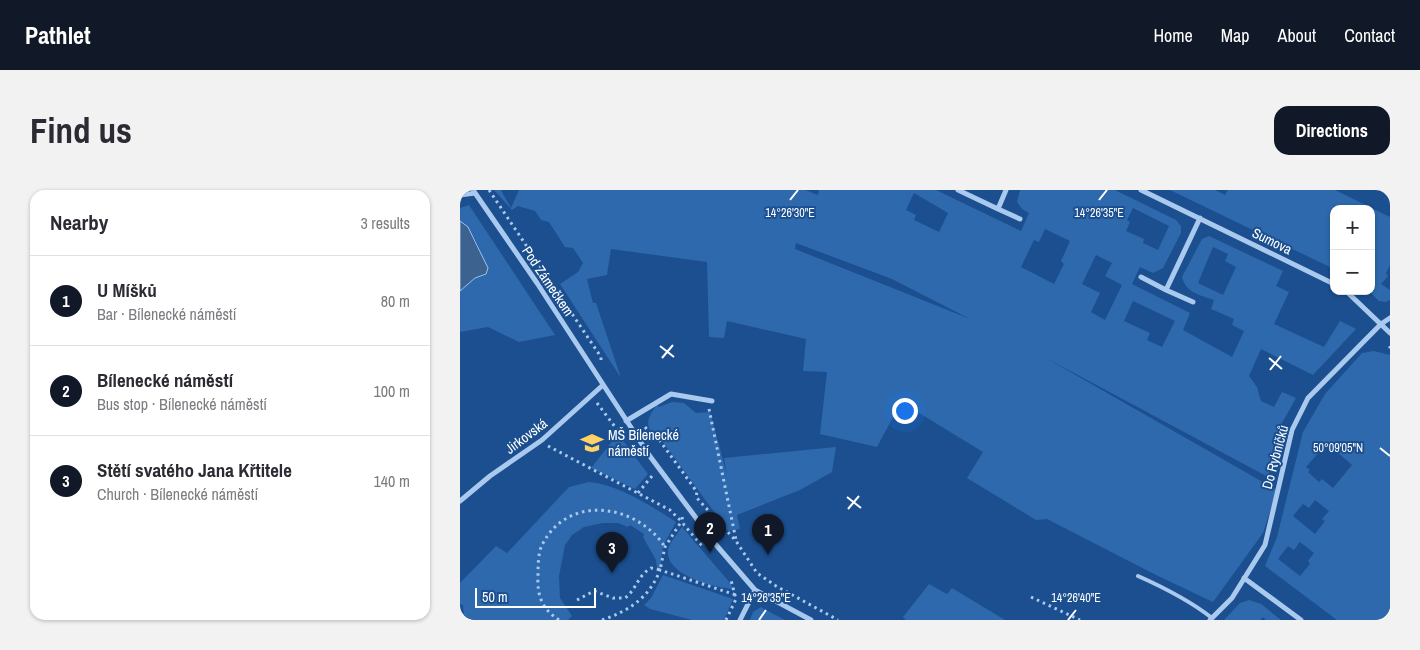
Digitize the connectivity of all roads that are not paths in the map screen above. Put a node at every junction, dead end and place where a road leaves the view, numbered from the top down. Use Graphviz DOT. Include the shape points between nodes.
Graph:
graph roads {
  1 [pos="958,190"];
  2 [pos="1006,190"];
  3 [pos="1141,190"];
  4 [pos="474,191"];
  5 [pos="460,195"];
  6 [pos="998,209"];
  7 [pos="1200,218"];
  8 [pos="1020,219"];
  9 [pos="1141,277"];
  10 [pos="1330,282"];
  11 [pos="1166,290"];
  12 [pos="1350,295"];
  13 [pos="1193,302"];
  14 [pos="1390,318"];
  15 [pos="1381,324"];
  16 [pos="1390,333"];
  17 [pos="603,385"];
  18 [pos="709,400"];
  19 [pos="626,421"];
  20 [pos="460,501"];
  21 [pos="1138,576"];
  22 [pos="1244,578"];
  23 [pos="755,590"];
  24 [pos="1211,619"];
  25 [pos="740,620"];
  26 [pos="811,620"];
  27 [pos="1301,620"];
  1 -- 6 [label="street"];
  2 -- 6 [label="street"];
  3 -- 7 [label="street, Sumova"];
  4 -- 5 [label="street"];
  4 -- 17 [label="street, Pod Zámečkem"];
  6 -- 8 [label="street"];
  7 -- 10 [label="street, Sumova"];
  7 -- 11 [label="street"];
  9 -- 11 [label="street"];
  11 -- 13 [label="street"];
  12 -- 15 [label="street"];
  14 -- 15 [label="street, Do Rybníčků"];
  15 -- 16 [label="street"];
  15 -- 22 [label="street, Do Rybníčků" via="1308,398 1292,430 1265,545"];
  17 -- 19 [label="street, Pod Zámečkem"];
  17 -- 20 [label="street, Jirkovská" via="542,440"];
  18 -- 19 [label="street" via="671,394"];
  19 -- 23 [label="street, Pod Zámečkem" via="717,546"];
  21 -- 24 [label="lane" via="1176,594"];
  22 -- 24 [label="street, Do Rybníčků" via="1232,598"];
  22 -- 27 [label="street"];
  23 -- 25 [label="street"];
  23 -- 26 [label="street"];
}
